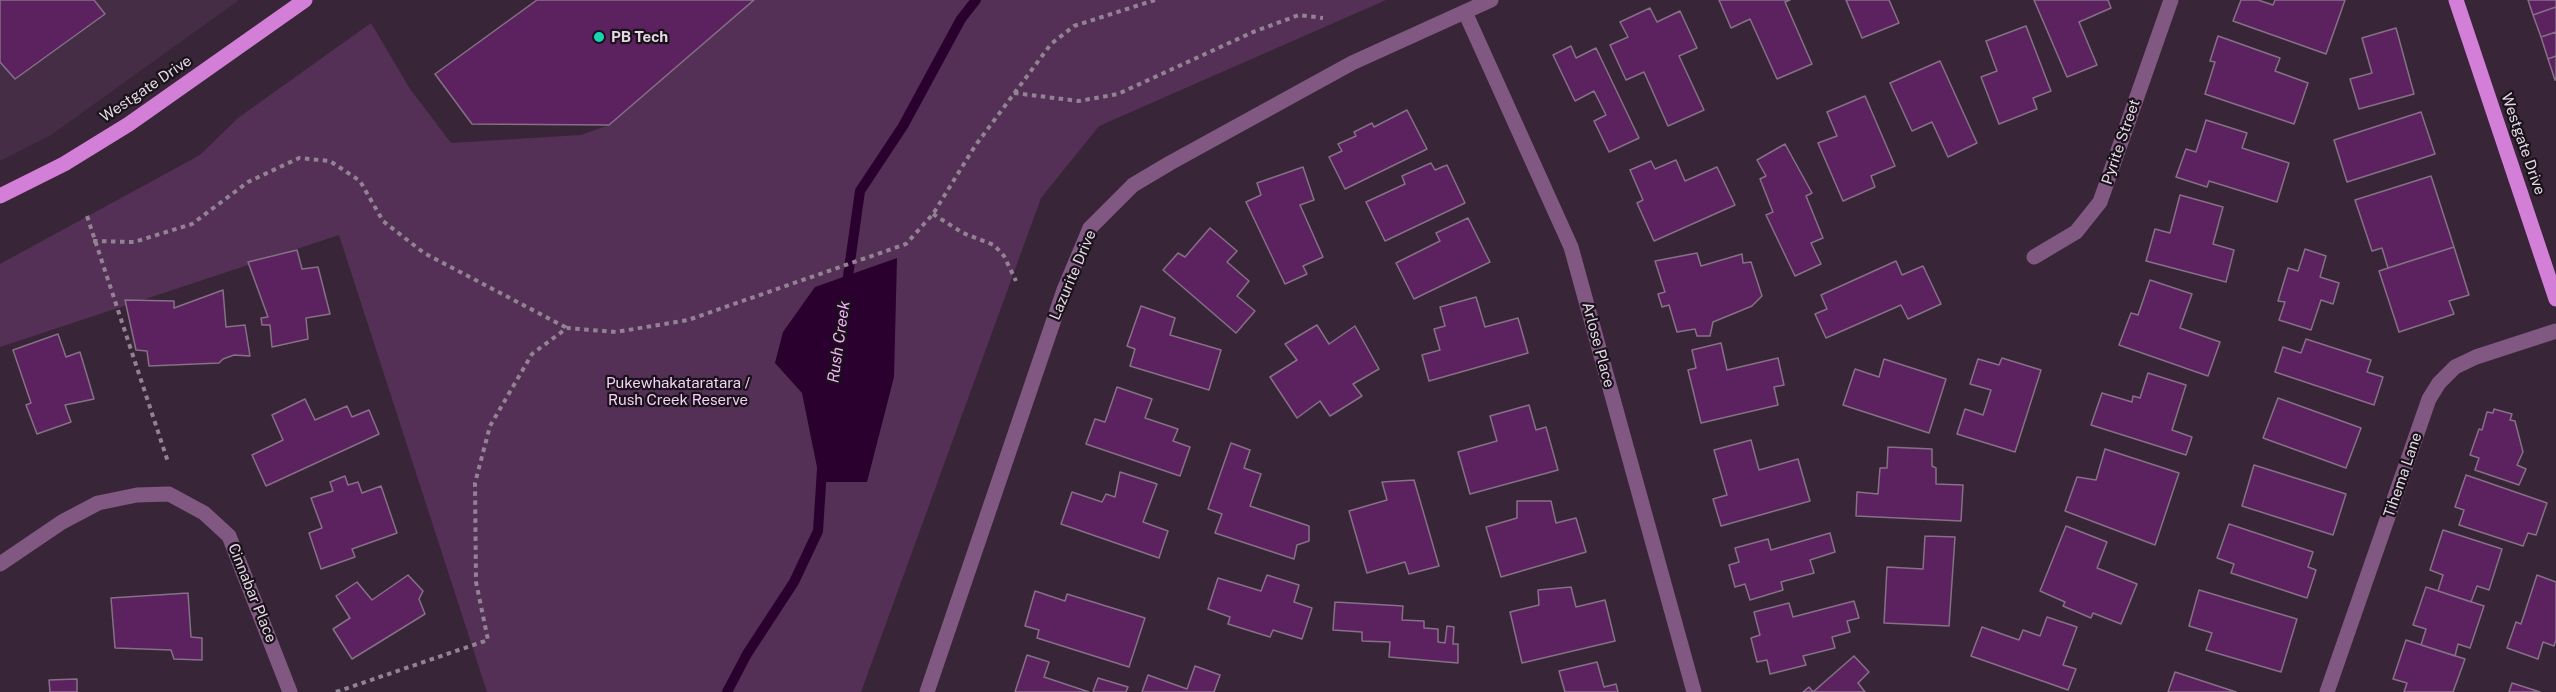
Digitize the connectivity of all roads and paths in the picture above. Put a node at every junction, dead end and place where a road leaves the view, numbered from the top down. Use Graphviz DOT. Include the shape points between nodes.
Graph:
graph roads {
  1 [pos="305,0"];
  2 [pos="1155,0"];
  3 [pos="1491,0"];
  4 [pos="2170,0"];
  5 [pos="2456,0"];
  6 [pos="1465,12"];
  7 [pos="1323,18"];
  8 [pos="1013,92"];
  9 [pos="0,196"];
  10 [pos="933,214"];
  11 [pos="87,216"];
  12 [pos="93,241"];
  13 [pos="2034,257"];
  14 [pos="1016,281"];
  15 [pos="2556,299"];
  16 [pos="567,328"];
  17 [pos="2556,332"];
  18 [pos="168,462"];
  19 [pos="0,564"];
  20 [pos="290,692"];
  21 [pos="336,692"];
  22 [pos="927,692"];
  23 [pos="1694,692"];
  24 [pos="2327,692"];
  1 -- 9 [label="main road, Westgate Drive" via="129,124 64,164"];
  2 -- 8 [label="path" via="1074,26 1051,44"];
  3 -- 6 [label="street, Lazurite Drive"];
  4 -- 13 [label="street, Pyrite Street" via="2100,202 2076,232"];
  5 -- 15 [label="main road, Westgate Drive"];
  6 -- 22 [label="street, Lazurite Drive" via="1352,63 1170,163 1132,185 1090,228 1064,290"];
  6 -- 23 [label="street, Arlose Place" via="1571,247"];
  7 -- 8 [label="path" via="1299,15 1253,32 1118,94 1078,101"];
  8 -- 10 [label="path"];
  10 -- 14 [label="path" via="963,233 994,245"];
  10 -- 16 [label="path" via="906,244 687,320 616,332"];
  11 -- 12 [label="path"];
  12 -- 16 [label="path" via="134,242 192,224 248,182 299,158 330,161 360,181 383,221 424,253"];
  12 -- 18 [label="path"];
  16 -- 21 [label="path" via="532,354 490,426 475,483 476,582 488,640"];
  17 -- 24 [label="street, Tihema Lane" via="2476,357 2456,367 2439,383 2429,399"];
  19 -- 20 [label="street, Cinnabar Place" via="98,503 137,495 169,494 204,513 229,536"];
}
